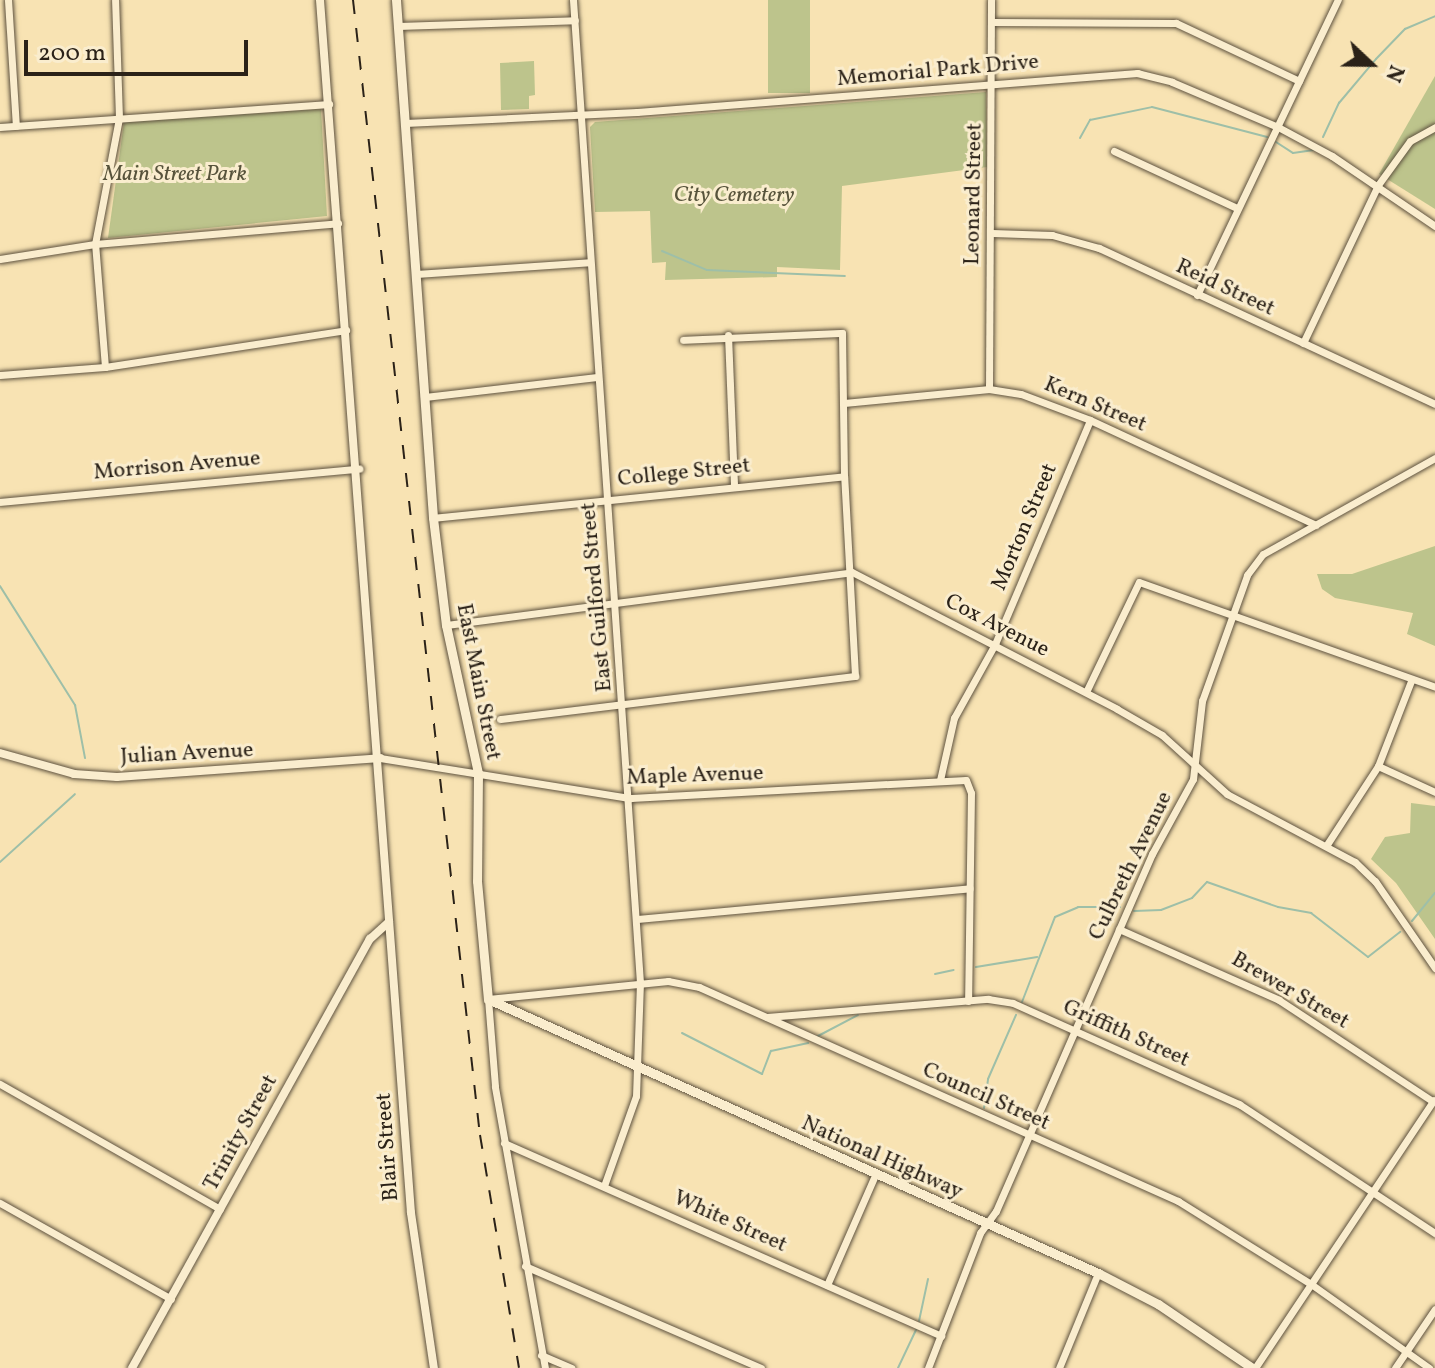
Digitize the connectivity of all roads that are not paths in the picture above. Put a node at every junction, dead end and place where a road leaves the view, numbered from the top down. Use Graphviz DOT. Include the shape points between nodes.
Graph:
graph roads {
  1 [pos="8,0"];
  2 [pos="115,0"];
  3 [pos="320,0"];
  4 [pos="396,0"];
  5 [pos="573,0"];
  6 [pos="991,0"];
  7 [pos="1338,0"];
  8 [pos="575,20"];
  9 [pos="991,22"];
  10 [pos="398,26"];
  11 [pos="1299,81"];
  12 [pos="993,85"];
  13 [pos="329,104"];
  14 [pos="580,114"];
  15 [pos="119,118"];
  16 [pos="405,123"];
  17 [pos="16,126"];
  18 [pos="0,127"];
  19 [pos="1278,127"];
  20 [pos="1435,127"];
  21 [pos="1114,151"];
  22 [pos="1378,185"];
  23 [pos="1237,208"];
  24 [pos="338,223"];
  25 [pos="1435,226"];
  26 [pos="992,233"];
  27 [pos="95,244"];
  28 [pos="0,259"];
  29 [pos="590,262"];
  30 [pos="416,274"];
  31 [pos="1197,295"];
  32 [pos="346,330"];
  33 [pos="728,335"];
  34 [pos="683,340"];
  35 [pos="1303,343"];
  36 [pos="105,367"];
  37 [pos="0,375"];
  38 [pos="598,377"];
  39 [pos="989,389"];
  40 [pos="424,397"];
  41 [pos="844,403"];
  42 [pos="1435,404"];
  43 [pos="1090,420"];
  44 [pos="1435,458"];
  45 [pos="359,469"];
  46 [pos="844,476"];
  47 [pos="734,486"];
  48 [pos="605,499"];
  49 [pos="0,502"];
  50 [pos="433,518"];
  51 [pos="1316,525"];
  52 [pos="852,572"];
  53 [pos="615,603"];
  54 [pos="1232,619"];
  55 [pos="446,625"];
  56 [pos="995,644"];
  57 [pos="1411,681"];
  58 [pos="1435,687"];
  59 [pos="1086,692"];
  60 [pos="625,706"];
  61 [pos="500,719"];
  62 [pos="0,753"];
  63 [pos="380,758"];
  64 [pos="1196,764"];
  65 [pos="1378,766"];
  66 [pos="478,773"];
  67 [pos="940,780"];
  68 [pos="1435,792"];
  69 [pos="631,798"];
  70 [pos="1326,846"];
  71 [pos="970,888"];
  72 [pos="638,919"];
  73 [pos="389,922"];
  74 [pos="1119,929"];
  75 [pos="1435,968"];
  76 [pos="640,982"];
  77 [pos="488,999"];
  78 [pos="968,1001"];
  79 [pos="763,1017"];
  80 [pos="1074,1032"];
  81 [pos="639,1069"];
  82 [pos="0,1084"];
  83 [pos="1434,1100"];
  84 [pos="1029,1136"];
  85 [pos="504,1143"];
  86 [pos="875,1175"];
  87 [pos="604,1186"];
  88 [pos="1373,1191"];
  89 [pos="0,1203"];
  90 [pos="220,1209"];
  91 [pos="987,1223"];
  92 [pos="1435,1233"];
  93 [pos="525,1266"];
  94 [pos="1098,1273"];
  95 [pos="1311,1284"];
  96 [pos="827,1285"];
  97 [pos="171,1299"];
  98 [pos="1435,1309"];
  99 [pos="941,1336"];
  100 [pos="1406,1352"];
  101 [pos="541,1355"];
  102 [pos="132,1368"];
  103 [pos="434,1368"];
  104 [pos="545,1368"];
  105 [pos="571,1368"];
  106 [pos="761,1368"];
  107 [pos="928,1368"];
  108 [pos="1059,1368"];
  109 [pos="1253,1368"];
  110 [pos="1395,1368"];
  111 [pos="1429,1368"];
  1 -- 17 [label="street"];
  2 -- 15 [label="street"];
  3 -- 13 [label="street"];
  4 -- 10 [label="main road, East Main Street"];
  5 -- 8 [label="street, East Guilford Street"];
  6 -- 9 [label="street, Leonard Street"];
  7 -- 11 [label="street"];
  8 -- 10 [label="street"];
  8 -- 14 [label="street, East Guilford Street"];
  9 -- 11 [label="street" via="1176,23"];
  9 -- 12 [label="street, Leonard Street"];
  10 -- 16 [label="main road, East Main Street"];
  11 -- 19 [label="street"];
  12 -- 14 [label="street, Memorial Park Drive"];
  12 -- 19 [label="street, Memorial Park Drive" via="1152,74"];
  12 -- 26 [label="street, Leonard Street"];
  13 -- 15 [label="street"];
  13 -- 24 [label="street"];
  14 -- 16 [label="street, Memorial Park Drive"];
  14 -- 29 [label="street, East Guilford Street"];
  15 -- 17 [label="street"];
  15 -- 27 [label="street"];
  16 -- 30 [label="main road, East Main Street"];
  17 -- 18 [label="street"];
  19 -- 22 [label="street, Memorial Park Drive"];
  19 -- 23 [label="street"];
  20 -- 22 [label="street" via="1410,141"];
  21 -- 23 [label="street"];
  22 -- 25 [label="street, Memorial Park Drive"];
  22 -- 35 [label="street"];
  23 -- 31 [label="street"];
  24 -- 27 [label="street"];
  24 -- 32 [label="street"];
  26 -- 31 [label="street, Reid Street" via="1072,240"];
  26 -- 39 [label="street, Leonard Street"];
  27 -- 28 [label="street"];
  27 -- 36 [label="street"];
  29 -- 30 [label="street"];
  29 -- 38 [label="street, East Guilford Street"];
  30 -- 40 [label="main road, East Main Street"];
  31 -- 35 [label="street, Reid Street"];
  32 -- 36 [label="street"];
  32 -- 45 [label="street"];
  33 -- 34 [label="street"];
  33 -- 41 [label="street" via="842,333"];
  33 -- 47 [label="street"];
  35 -- 42 [label="street, Reid Street"];
  36 -- 37 [label="street"];
  38 -- 40 [label="street"];
  38 -- 48 [label="street, East Guilford Street"];
  39 -- 41 [label="street, Kern Street"];
  39 -- 43 [label="street, Kern Street" via="1021,394"];
  40 -- 50 [label="main road, East Main Street"];
  41 -- 46 [label="street"];
  43 -- 51 [label="street, Kern Street"];
  43 -- 56 [label="street, Morton Street"];
  44 -- 51 [label="street, Culbreth Avenue"];
  45 -- 49 [label="street, Morrison Avenue"];
  45 -- 63 [label="street"];
  46 -- 47 [label="street, College Street"];
  46 -- 52 [label="street"];
  47 -- 48 [label="street, College Street"];
  48 -- 50 [label="street, College Street"];
  48 -- 53 [label="street, East Guilford Street"];
  50 -- 55 [label="main road, East Main Street"];
  51 -- 54 [label="street, Culbreth Avenue" via="1255,563"];
  52 -- 53 [label="street"];
  52 -- 56 [label="street, Cox Avenue"];
  52 -- 60 [label="street" via="855,676"];
  53 -- 55 [label="street"];
  53 -- 60 [label="street, East Guilford Street"];
  54 -- 57 [label="street"];
  54 -- 59 [label="street" via="1139,582"];
  54 -- 64 [label="street, Culbreth Avenue" via="1198,716"];
  55 -- 66 [label="main road, East Main Street"];
  56 -- 59 [label="street, Cox Avenue"];
  56 -- 67 [label="street, Morton Street" via="954,718"];
  57 -- 58 [label="street"];
  57 -- 65 [label="street"];
  59 -- 64 [label="street, Cox Avenue" via="1162,735"];
  60 -- 61 [label="street"];
  60 -- 69 [label="street, East Guilford Street"];
  62 -- 63 [label="street, Julian Avenue" via="74,774 117,777"];
  63 -- 66 [label="street, Maple Avenue"];
  63 -- 73 [label="street"];
  64 -- 70 [label="street, Cox Avenue" via="1227,794"];
  64 -- 74 [label="street, Culbreth Avenue"];
  65 -- 68 [label="street"];
  65 -- 70 [label="street"];
  66 -- 69 [label="street, Maple Avenue"];
  66 -- 77 [label="main road, East Main Street" via="477,881"];
  67 -- 69 [label="street, Maple Avenue"];
  67 -- 71 [label="street, Maple Avenue" via="966,780 971,793"];
  69 -- 72 [label="street, East Guilford Street"];
  70 -- 75 [label="street, Cox Avenue" via="1375,881"];
  71 -- 72 [label="street"];
  71 -- 78 [label="street"];
  72 -- 76 [label="street, East Guilford Street"];
  73 -- 90 [label="street, Trinity Street" via="370,939"];
  73 -- 103 [label="street, Blair Street" via="413,1235"];
  74 -- 80 [label="street, Culbreth Avenue"];
  74 -- 83 [label="street, Brewer Street" via="1279,1000"];
  76 -- 77 [label="street, Council Street"];
  76 -- 79 [label="street, Council Street" via="699,987"];
  76 -- 81 [label="street, East Guilford Street"];
  77 -- 81 [label="main road, National Highway"];
  77 -- 85 [label="street, East Main Street"];
  78 -- 79 [label="street, Griffith Street"];
  78 -- 80 [label="street, Griffith Street" via="1013,1003"];
  79 -- 84 [label="street, Council Street"];
  80 -- 84 [label="street, Culbreth Avenue"];
  80 -- 88 [label="street, Griffith Street" via="1239,1104"];
  81 -- 86 [label="main road, National Highway"];
  81 -- 87 [label="street, East Guilford Street" via="636,1096"];
  82 -- 90 [label="street"];
  83 -- 88 [label="street"];
  84 -- 91 [label="street, Culbreth Avenue"];
  84 -- 95 [label="street, Council Street" via="1178,1201"];
  85 -- 87 [label="street, White Street"];
  85 -- 93 [label="street, East Main Street"];
  86 -- 91 [label="main road, National Highway"];
  86 -- 96 [label="street"];
  87 -- 96 [label="street, White Street"];
  88 -- 92 [label="street, Griffith Street"];
  88 -- 95 [label="street"];
  89 -- 97 [label="street"];
  90 -- 97 [label="street, Trinity Street"];
  91 -- 94 [label="main road, National Highway"];
  91 -- 99 [label="street, Culbreth Avenue"];
  93 -- 101 [label="street, East Main Street"];
  93 -- 106 [label="street"];
  94 -- 108 [label="street"];
  94 -- 109 [label="main road, National Highway" via="1158,1304"];
  95 -- 100 [label="street, Council Street"];
  95 -- 109 [label="street"];
  96 -- 99 [label="street, White Street"];
  97 -- 102 [label="street, Trinity Street"];
  98 -- 100 [label="street"];
  99 -- 107 [label="street, Culbreth Avenue"];
  100 -- 110 [label="street"];
  100 -- 111 [label="street, Council Street"];
  101 -- 104 [label="street, East Main Street"];
  101 -- 105 [label="street"];
}
